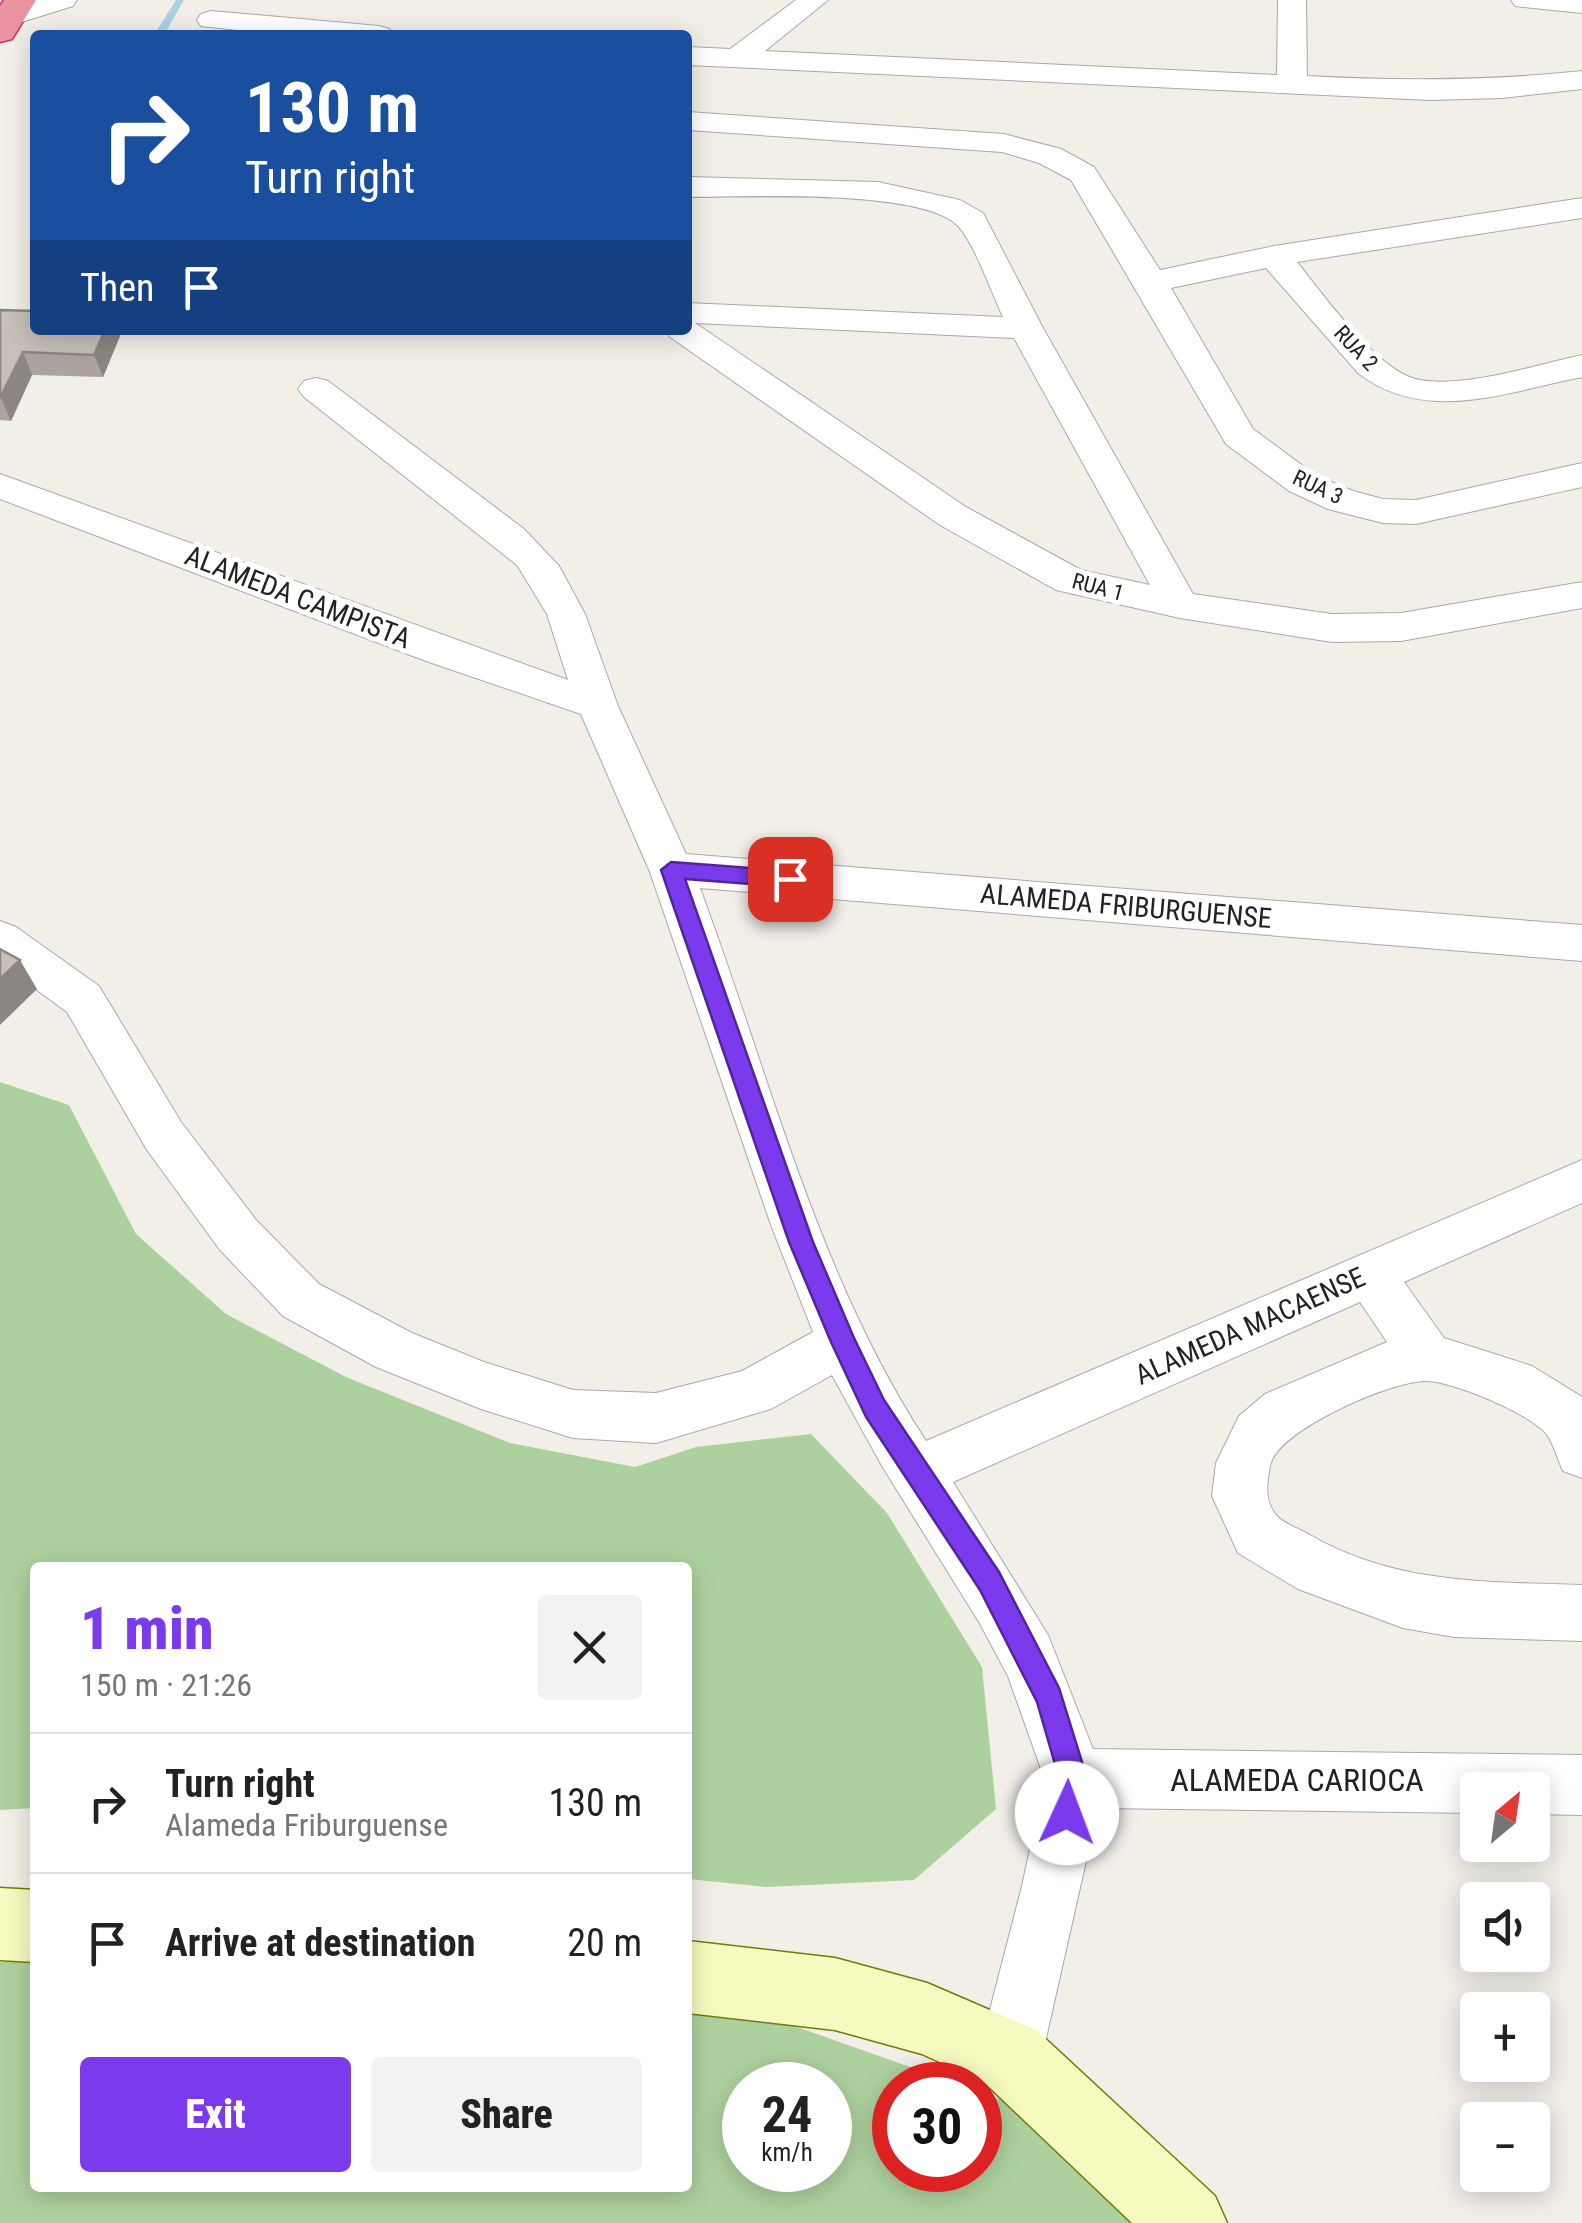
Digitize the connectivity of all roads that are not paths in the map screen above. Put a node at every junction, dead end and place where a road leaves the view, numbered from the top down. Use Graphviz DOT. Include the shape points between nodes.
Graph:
graph roads {
  1 [pos="63,0"];
  2 [pos="814,0"];
  3 [pos="1292,0"];
  4 [pos="1525,0"];
  5 [pos="1582,4"];
  6 [pos="10,16"];
  7 [pos="213,18"];
  8 [pos="330,30"];
  9 [pos="692,56"];
  10 [pos="736,59"];
  11 [pos="1582,80"];
  12 [pos="1292,86"];
  13 [pos="692,121"];
  14 [pos="692,186"];
  15 [pos="1582,208"];
  16 [pos="1274,256"];
  17 [pos="1151,282"];
  18 [pos="692,313"];
  19 [pos="1026,328"];
  20 [pos="689,335"];
  21 [pos="1582,366"];
  22 [pos="316,389"];
  23 [pos="1582,475"];
  24 [pos="0,486"];
  25 [pos="1582,595"];
  26 [pos="1180,605"];
  27 [pos="598,705"];
  28 [pos="671,870"];
  29 [pos="0,939"];
  30 [pos="1582,944"];
  31 [pos="1582,1181"];
  32 [pos="1369,1274"];
  33 [pos="843,1342"];
  34 [pos="1428,1357"];
  35 [pos="1582,1453"];
  36 [pos="918,1470"];
  37 [pos="1582,1613"];
  38 [pos="1073,1778"];
  39 [pos="1582,1785"];
  40 [pos="0,1924"];
  41 [pos="30,1926"];
  42 [pos="692,1976"];
  43 [pos="1010,2056"];
  44 [pos="1188,2223"];
  1 -- 6 [label="street"];
  2 -- 10 [label="street"];
  3 -- 12 [label="street"];
  4 -- 5 [label="street"];
  7 -- 8 [label="street"];
  9 -- 10 [label="street"];
  10 -- 12 [label="street"];
  11 -- 12 [label="street" via="1466,90"];
  13 -- 17 [label="street" via="1028,147 1083,174"];
  14 -- 19 [label="street" via="879,192 958,208 972,220"];
  15 -- 16 [label="street"];
  16 -- 17 [label="street"];
  16 -- 21 [label="street, RUA 2" via="1375,371 1408,390 1452,390"];
  17 -- 23 [label="street, RUA 3" via="1238,436 1302,483 1383,511 1416,512"];
  18 -- 19 [label="street"];
  19 -- 26 [label="street"];
  20 -- 26 [label="street, RUA 1" via="1015,554 1070,582"];
  22 -- 27 [label="street" via="537,560 558,590"];
  24 -- 27 [label="street, ALAMEDA CAMPISTA"];
  25 -- 26 [label="street, RUA 1" via="1402,627 1332,628"];
  27 -- 28 [label="street"];
  28 -- 30 [label="street, ALAMEDA FRIBURGUENSE"];
  28 -- 33 [label="street" via="801,1242"];
  29 -- 33 [label="street" via="83,999 164,1136 238,1235 301,1300 394,1350 573,1414 656,1418 752,1392"];
  31 -- 32 [label="street, ALAMEDA MACAENSE"];
  32 -- 34 [label="street"];
  32 -- 36 [label="street, ALAMEDA MACAENSE"];
  33 -- 36 [label="street" via="875,1408"];
  34 -- 35 [label="street" via="1514,1383 1546,1402 1565,1416"];
  34 -- 37 [label="street" via="1381,1367 1330,1389 1258,1434 1243,1463 1239,1496 1257,1534 1318,1570 1403,1600 1454,1609"];
  36 -- 38 [label="street" via="989,1581 1050,1698"];
  38 -- 39 [label="street, ALAMEDA CARIOCA"];
  38 -- 43 [label="street" via="1055,1882"];
  40 -- 41 [label="street"];
  42 -- 43 [label="street" via="835,1994 927,2019"];
  43 -- 44 [label="street"];
}
